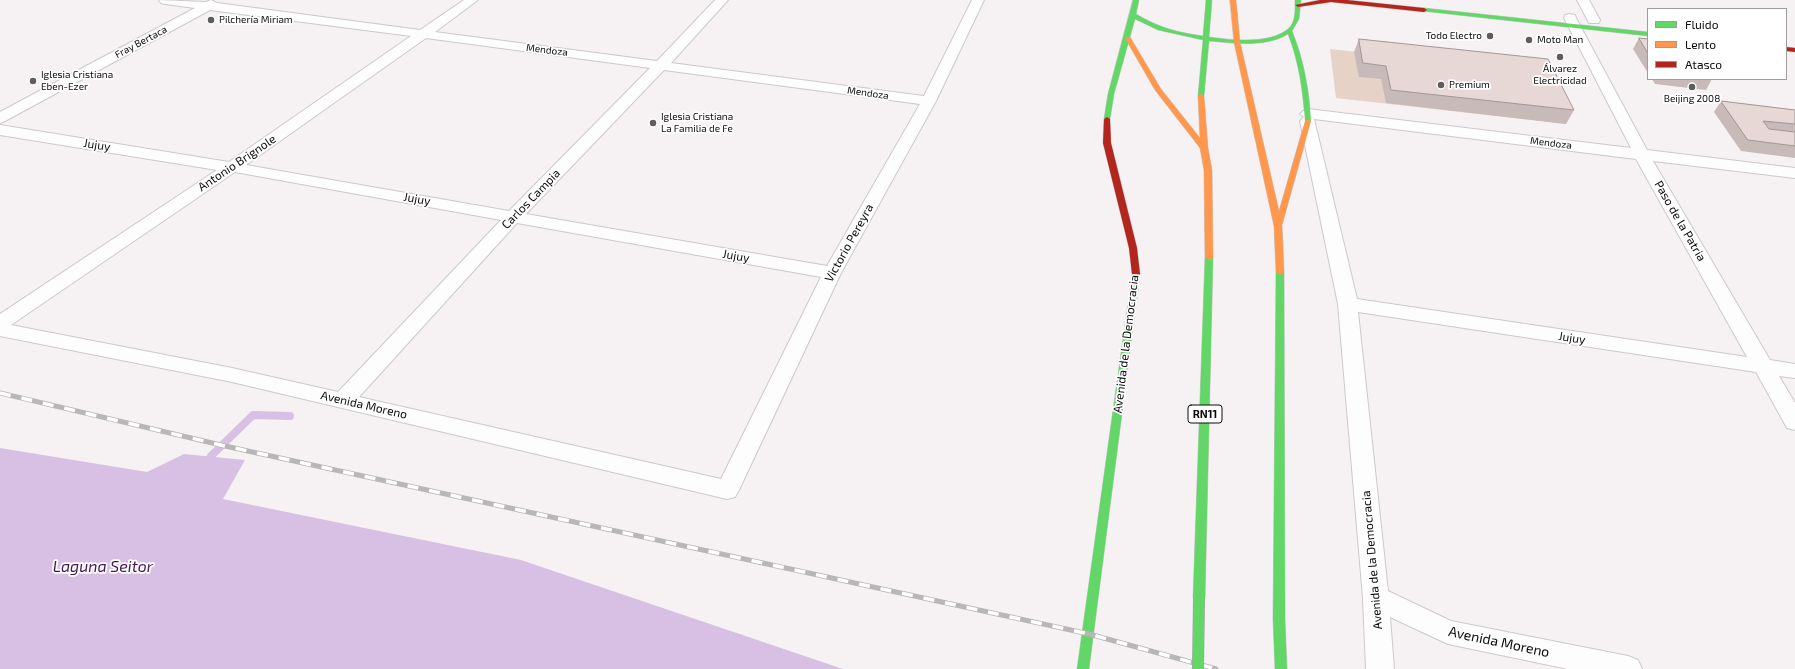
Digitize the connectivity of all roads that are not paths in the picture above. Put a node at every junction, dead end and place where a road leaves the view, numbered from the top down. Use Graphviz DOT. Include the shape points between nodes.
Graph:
graph roads {
  1 [pos="165,0"];
  2 [pos="472,0"];
  3 [pos="722,0"];
  4 [pos="978,0"];
  5 [pos="1136,0"];
  6 [pos="1209,0"];
  7 [pos="1233,0"];
  8 [pos="1384,0"];
  9 [pos="1583,0"];
  10 [pos="1298,2"];
  11 [pos="214,3"];
  12 [pos="1133,15"];
  13 [pos="1594,20"];
  14 [pos="1572,22"];
  15 [pos="1647,25"];
  16 [pos="1289,30"];
  17 [pos="1647,34"];
  18 [pos="424,35"];
  19 [pos="1128,38"];
  20 [pos="1206,39"];
  21 [pos="1237,42"];
  22 [pos="661,65"];
  23 [pos="928,101"];
  24 [pos="1308,117"];
  25 [pos="0,118"];
  26 [pos="0,130"];
  27 [pos="1204,148"];
  28 [pos="1642,155"];
  29 [pos="232,167"];
  30 [pos="1795,174"];
  31 [pos="514,216"];
  32 [pos="1278,226"];
  33 [pos="832,273"];
  34 [pos="1348,304"];
  35 [pos="0,323"];
  36 [pos="0,330"];
  37 [pos="1763,366"];
  38 [pos="1795,371"];
  39 [pos="343,400"];
  40 [pos="1795,422"];
  41 [pos="726,490"];
  42 [pos="1376,598"];
  43 [pos="1083,669"];
  44 [pos="1198,669"];
  45 [pos="1281,669"];
  46 [pos="1380,669"];
  47 [pos="1628,669"];
  1 -- 11 [label="street, Mendoza"];
  2 -- 18 [label="street, Antonio Brignole"];
  3 -- 22 [label="street, Carlos Campia"];
  4 -- 23 [label="street, Victorio Pereyra"];
  5 -- 12 [label="main road, Avenida de la Democracia"];
  6 -- 20 [label="main road, RN11"];
  7 -- 21 [label="main road"];
  8 -- 14 [label="main road"];
  9 -- 13 [label="street"];
  10 -- 14 [label="main road" via="1331,0"];
  10 -- 16 [label="main road" via="1298,18"];
  11 -- 18 [label="street, Mendoza"];
  11 -- 25 [label="street, Fray Bertaca"];
  12 -- 19 [label="main road, Avenida de la Democracia"];
  12 -- 20 [label="main road" via="1162,30"];
  13 -- 14 [label="main road"];
  13 -- 15 [label="main road"];
  14 -- 17 [label="main road"];
  14 -- 28 [label="street, Paso de la Patria"];
  16 -- 21 [label="main road" via="1270,38"];
  16 -- 24 [label="main road, Avenida de la Democracia" via="1300,63"];
  18 -- 22 [label="street, Mendoza"];
  18 -- 29 [label="street, Antonio Brignole"];
  19 -- 27 [label="main road" via="1158,90"];
  19 -- 43 [label="main road, Avenida de la Democracia" via="1107,105 1105,127 1136,271"];
  20 -- 21 [label="main road"];
  20 -- 27 [label="main road, RN11" via="1201,91"];
  21 -- 32 [label="main road"];
  22 -- 23 [label="street, Mendoza"];
  22 -- 31 [label="street, Carlos Campia"];
  23 -- 33 [label="street, Victorio Pereyra"];
  24 -- 28 [label="street, Mendoza"];
  24 -- 32 [label="main road"];
  24 -- 34 [label="street, Avenida de la Democracia"];
  26 -- 29 [label="street, Jujuy"];
  27 -- 44 [label="main road, RN11, bridge" via="1208,170 1210,231"];
  28 -- 30 [label="street, Mendoza"];
  28 -- 37 [label="street, Paso de la Patria"];
  29 -- 31 [label="street, Jujuy"];
  29 -- 35 [label="street, Antonio Brignole"];
  31 -- 33 [label="street, Jujuy"];
  31 -- 39 [label="street, Carlos Campia"];
  32 -- 45 [label="main road" via="1281,299"];
  33 -- 41 [label="street, Victorio Pereyra"];
  34 -- 37 [label="street, Jujuy"];
  34 -- 42 [label="street, Avenida de la Democracia"];
  36 -- 39 [label="street, Avenida Moreno" via="232,374"];
  37 -- 38 [label="street, Jujuy"];
  37 -- 40 [label="street, Paso de la Patria"];
  39 -- 41 [label="street, Avenida Moreno"];
  42 -- 46 [label="street, Avenida de la Democracia"];
  42 -- 47 [label="street, Avenida Moreno" via="1448,632"];
}
